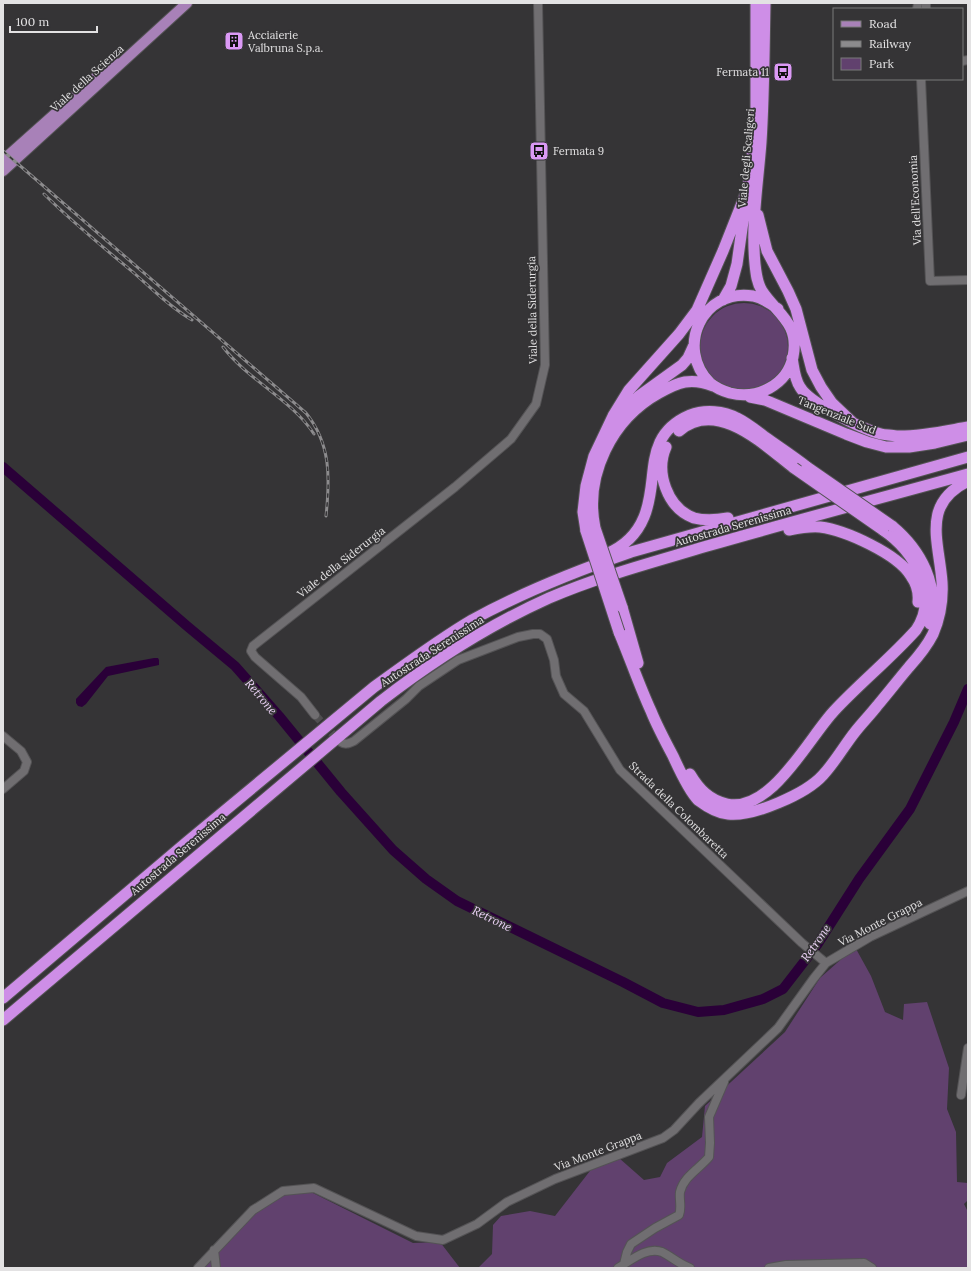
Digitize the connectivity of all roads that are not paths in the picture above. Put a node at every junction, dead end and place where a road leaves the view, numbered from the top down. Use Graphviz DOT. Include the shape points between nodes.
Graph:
graph roads {
  1 [pos="178,3"];
  2 [pos="187,3"];
  3 [pos="538,3"];
  4 [pos="751,3"];
  5 [pos="756,3"];
  6 [pos="764,3"];
  7 [pos="769,3"];
  8 [pos="764,55"];
  9 [pos="755,75"];
  10 [pos="921,80"];
  11 [pos="3,160"];
  12 [pos="3,171"];
  13 [pos="751,193"];
  14 [pos="968,280"];
  15 [pos="723,300"];
  16 [pos="778,309"];
  17 [pos="694,345"];
  18 [pos="792,358"];
  19 [pos="716,387"];
  20 [pos="746,396"];
  21 [pos="852,422"];
  22 [pos="968,427"];
  23 [pos="968,435"];
  24 [pos="600,442"];
  25 [pos="968,457"];
  26 [pos="905,474"];
  27 [pos="968,474"];
  28 [pos="968,481"];
  29 [pos="888,528"];
  30 [pos="591,529"];
  31 [pos="640,566"];
  32 [pos="472,621"];
  33 [pos="891,655"];
  34 [pos="918,656"];
  35 [pos="315,715"];
  36 [pos="3,736"];
  37 [pos="338,742"];
  38 [pos="3,789"];
  39 [pos="967,892"];
  40 [pos="823,961"];
  41 [pos="3,998"];
  42 [pos="3,1020"];
  43 [pos="968,1048"];
  44 [pos="726,1077"];
  45 [pos="961,1095"];
  46 [pos="214,1250"];
  47 [pos="621,1266"];
  48 [pos="198,1268"];
  49 [pos="216,1268"];
  50 [pos="690,1268"];
  51 [pos="769,1268"];
  52 [pos="872,1268"];
  1 -- 11 [label="main road, Viale della Scienza"];
  2 -- 12 [label="main road, Viale della Scienza"];
  3 -- 35 [label="street, Viale della Siderurgia" via="545,365 536,404 511,439 455,487 253,646 251,651 255,657 301,697"];
  4 -- 9 [label="highway"];
  5 -- 9 [label="highway, Viale degli Scaligeri"];
  6 -- 8 [label="highway, Viale degli Scaligeri"];
  7 -- 8 [label="highway"];
  8 -- 13 [label="highway, Viale degli Scaligeri" via="760,157"];
  9 -- 13 [label="highway, Viale degli Scaligeri" via="756,110"];
  10 -- 14 [label="street, Via dell'Economia" via="930,282"];
  13 -- 15 [label="highway, Viale degli Scaligeri" via="737,264 731,286"];
  13 -- 16 [label="highway, Viale degli Scaligeri" via="757,279 762,291"];
  13 -- 21 [label="highway" via="767,251 796,309 812,370 832,403"];
  13 -- 24 [label="highway" via="697,310 629,390"];
  15 -- 16 [label="highway, Viale degli Scaligeri" via="737,296 753,296"];
  15 -- 17 [label="highway, Viale degli Scaligeri" via="702,317 694,336"];
  16 -- 18 [label="highway, Viale degli Scaligeri" via="788,321 792,334"];
  17 -- 19 [label="highway, Viale degli Scaligeri" via="699,369"];
  17 -- 24 [label="highway" via="682,366 639,396 620,414"];
  18 -- 20 [label="highway, Viale degli Scaligeri" via="784,375 772,387 761,393"];
  18 -- 21 [label="highway, Tangenziale Sud" via="799,387 807,396"];
  19 -- 20 [label="highway, Viale degli Scaligeri" via="738,396"];
  19 -- 30 [label="highway" via="701,382 680,382 643,403 623,423 610,441 597,471"];
  20 -- 23 [label="highway, Tangenziale Sud" via="765,400 846,434 886,447 909,448"];
  21 -- 22 [label="highway, Tangenziale Sud" via="881,434 897,436"];
  24 -- 30 [label="highway" via="591,465 583,512"];
  25 -- 26 [label="highway, Autostrada Serenissima"];
  26 -- 29 [label="highway, bridge" via="818,494 736,516 707,520 687,514 673,501 666,488 662,457 666,445 682,428 695,422 719,420 736,426 794,468"];
  26 -- 32 [label="highway, Autostrada Serenissima" via="630,552 538,588"];
  27 -- 31 [label="highway, Autostrada Serenissima"];
  28 -- 34 [label="highway" via="949,494 937,514 935,532 942,601 933,634"];
  29 -- 32 [label="highway, bridge" via="749,425 730,415 698,413 685,418 669,430 659,444 647,510 639,527 629,539 612,551 524,589 487,609"];
  29 -- 33 [label="highway" via="918,568 925,597 921,624"];
  29 -- 34 [label="highway" via="905,537 918,555 933,591 931,620"];
  30 -- 33 [label="highway, bridge" via="622,607 642,674 686,769 701,789 713,799 728,804 741,804 752,801 766,792 777,783 833,712"];
  30 -- 34 [label="highway, bridge" via="619,632 651,710 682,775 696,798 708,807 727,814 746,814 803,791 822,777"];
  31 -- 33 [label="highway" via="798,528 819,527 844,532 900,563 914,583 918,599 915,620 906,637"];
  31 -- 42 [label="highway, Autostrada Serenissima" via="549,598 504,620 395,690"];
  32 -- 41 [label="highway, Autostrada Serenissima" via="374,687"];
  36 -- 38 [label="street" via="21,752 27,762 24,771"];
  37 -- 40 [label="street, Strada della Colombaretta" via="348,744 354,741 419,686 458,660 518,637 540,634 547,639 556,676 564,694 584,711 620,770"];
  39 -- 40 [label="street, Via Monte Grappa"];
  40 -- 44 [label="street, Via Monte Grappa" via="814,978 778,1028"];
  43 -- 45 [label="street"];
  44 -- 46 [label="street, Via Monte Grappa" via="663,1138 555,1179 507,1202 477,1224 443,1240 416,1236 314,1188 283,1191 253,1210"];
  44 -- 47 [label="street" via="709,1117 709,1157 688,1177 680,1193 679,1215 631,1244"];
  46 -- 48 [label="street, Via Monte Grappa"];
  46 -- 49 [label="street"];
  47 -- 50 [label="street" via="652,1250 661,1252"];
  51 -- 52 [label="street" via="786,1265 864,1263"];
}
